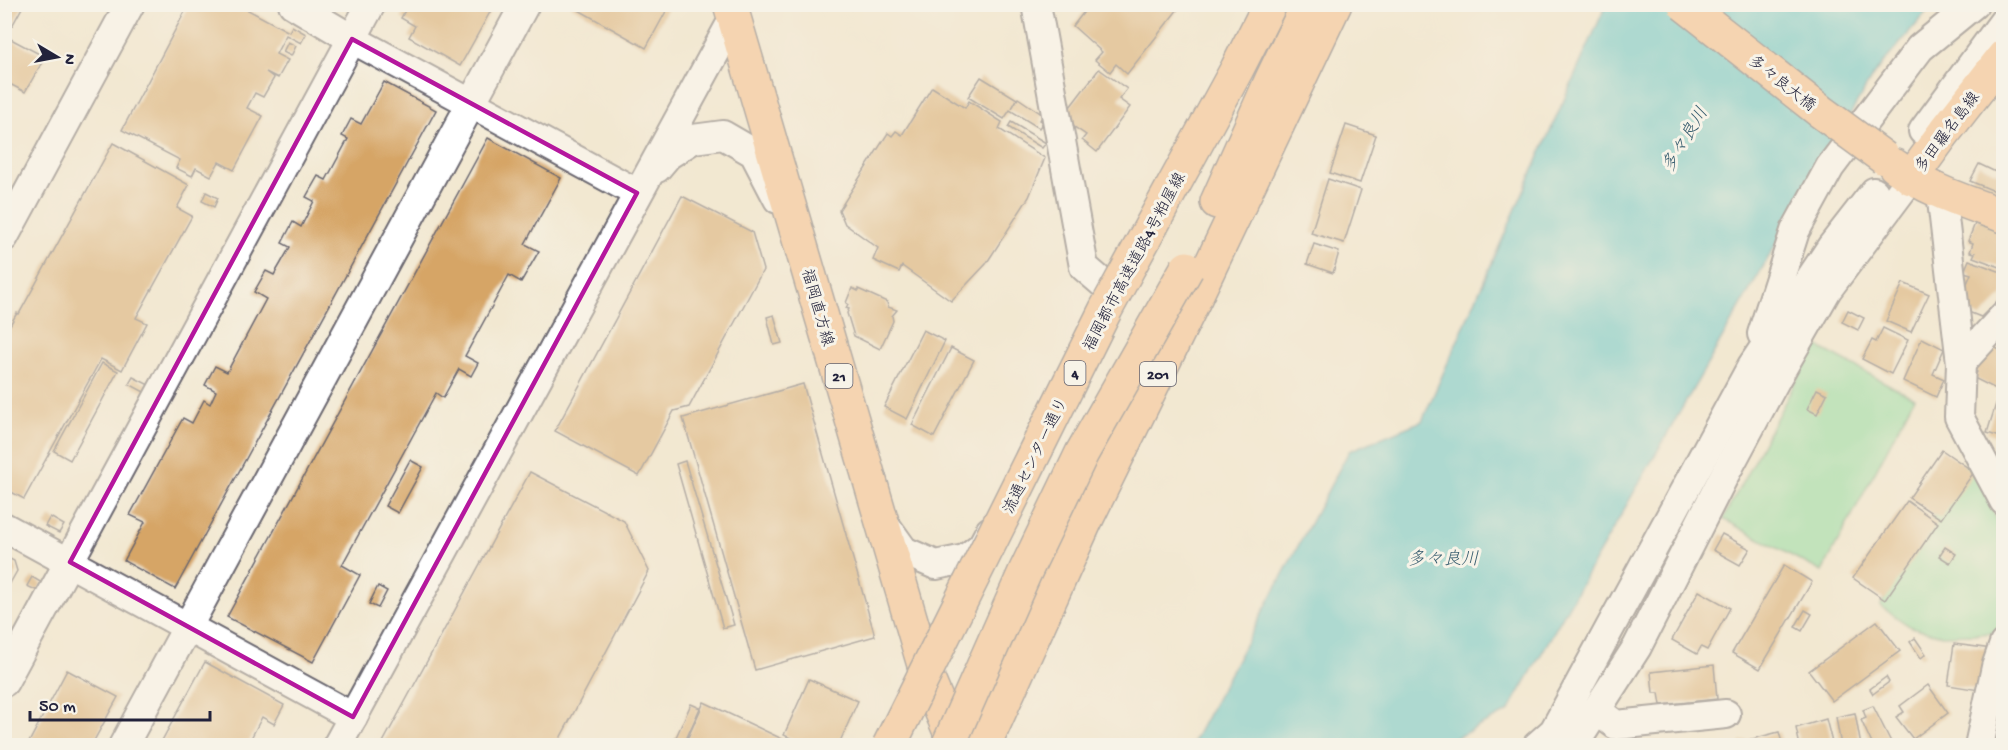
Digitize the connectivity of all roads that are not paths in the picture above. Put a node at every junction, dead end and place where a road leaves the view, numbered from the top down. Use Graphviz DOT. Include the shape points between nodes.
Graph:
graph roads {
  1 [pos="130,4"];
  2 [pos="293,4"];
  3 [pos="371,4"];
  4 [pos="525,4"];
  5 [pos="1036,4"];
  6 [pos="1251,4"];
  7 [pos="1270,4"];
  8 [pos="1308,4"];
  9 [pos="1335,4"];
  10 [pos="1684,4"];
  11 [pos="1974,4"];
  12 [pos="732,11"];
  13 [pos="2004,21"];
  14 [pos="352,39"];
  15 [pos="2004,56"];
  16 [pos="472,104"];
  17 [pos="1923,131"];
  18 [pos="1911,178"];
  19 [pos="1874,192"];
  20 [pos="1941,192"];
  21 [pos="637,193"];
  22 [pos="2004,216"];
  23 [pos="4,237"];
  24 [pos="799,239"];
  25 [pos="1187,268"];
  26 [pos="1113,292"];
  27 [pos="2004,316"];
  28 [pos="1961,363"];
  29 [pos="1752,366"];
  30 [pos="1024,473"];
  31 [pos="2004,501"];
  32 [pos="881,519"];
  33 [pos="4,527"];
  34 [pos="69,562"];
  35 [pos="973,578"];
  36 [pos="187,627"];
  37 [pos="2004,644"];
  38 [pos="4,682"];
  39 [pos="929,682"];
  40 [pos="1596,710"];
  41 [pos="1726,714"];
  42 [pos="353,717"];
  43 [pos="123,746"];
  44 [pos="338,746"];
  45 [pos="889,746"];
  46 [pos="898,746"];
  47 [pos="911,746"];
  48 [pos="948,746"];
  49 [pos="956,746"];
  50 [pos="976,746"];
  51 [pos="984,746"];
  52 [pos="1537,746"];
  53 [pos="1568,746"];
  54 [pos="1979,746"];
  1 -- 23 [label="street"];
  2 -- 14 [label="street"];
  3 -- 14 [label="street"];
  4 -- 16 [label="street"];
  5 -- 26 [label="street" via="1083,267"];
  6 -- 26 [label="main road, 流通センター通り"];
  7 -- 35 [label="main road, 福岡都市高速道路4号粕屋線 / 4, bridge" via="1106,309"];
  8 -- 25 [label="main road"];
  9 -- 51 [label="main road, 201" via="1085,522"];
  10 -- 18 [label="main road, 多々良大橋, bridge"];
  11 -- 29 [label="street" via="1920,48 1830,167 1795,231"];
  12 -- 21 [label="street"];
  12 -- 24 [label="main road, 福岡直方線 / 21"];
  13 -- 17 [label="street"];
  14 -- 16 [label="street"];
  14 -- 34 [label="street"];
  15 -- 18 [label="main road, 多田羅名島線"];
  16 -- 21 [label="street"];
  16 -- 36 [label="street"];
  18 -- 20 [label="main road, 多々良大橋"];
  18 -- 40 [label="street" via="1827,290 1726,472 1637,647"];
  19 -- 29 [label="street" via="1832,246"];
  20 -- 22 [label="main road, 多々良大橋"];
  20 -- 28 [label="street"];
  21 -- 24 [label="street" via="668,155 693,139 723,135 754,153"];
  21 -- 42 [label="street"];
  24 -- 32 [label="main road, 福岡直方線 / 21"];
  25 -- 48 [label="main road, bridge" via="1082,453"];
  25 -- 50 [label="main road, bridge"];
  26 -- 30 [label="main road, 流通センター通り"];
  27 -- 28 [label="street"];
  28 -- 31 [label="street" via="1959,417"];
  29 -- 52 [label="street" via="1554,731"];
  30 -- 32 [label="street" via="982,546 965,559 936,565 904,550"];
  30 -- 39 [label="main road, 流通センター通り"];
  32 -- 39 [label="main road, 福岡直方線 / 21"];
  33 -- 34 [label="street"];
  34 -- 36 [label="street"];
  34 -- 38 [label="street"];
  35 -- 45 [label="main road, 福岡都市高速道路4号粕屋線 / 4, bridge"];
  35 -- 47 [label="main road, bridge"];
  36 -- 42 [label="street"];
  36 -- 43 [label="street"];
  37 -- 54 [label="street"];
  39 -- 46 [label="main road, 流通センター通り"];
  39 -- 49 [label="main road, 福岡直方線 / 21"];
  40 -- 41 [label="street" via="1616,725"];
  40 -- 53 [label="street"];
  42 -- 44 [label="street"];
}
